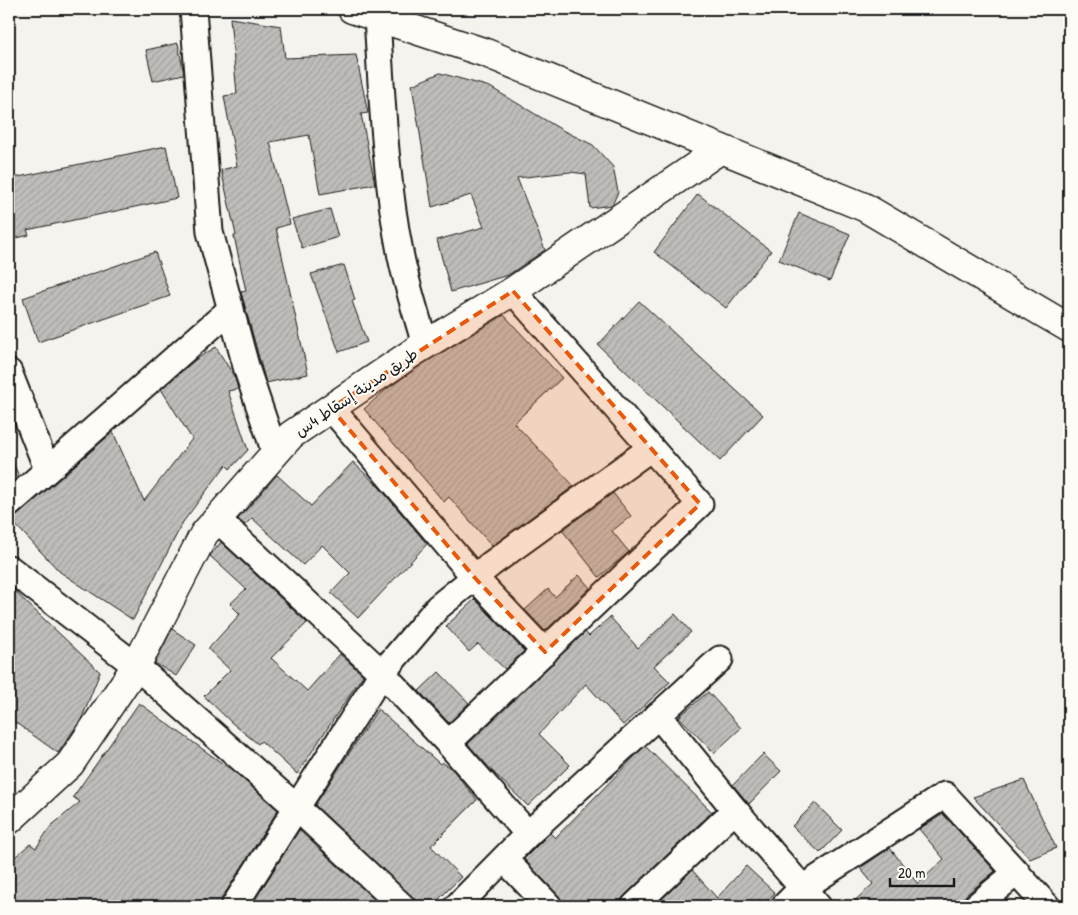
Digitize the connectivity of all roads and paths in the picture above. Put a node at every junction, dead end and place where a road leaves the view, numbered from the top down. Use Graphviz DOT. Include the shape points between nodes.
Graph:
graph roads {
  1 [pos="194,9"];
  2 [pos="364,13"];
  3 [pos="721,148"];
  4 [pos="513,291"];
  5 [pos="231,309"];
  6 [pos="1069,328"];
  7 [pos="425,345"];
  8 [pos="9,372"];
  9 [pos="331,408"];
  10 [pos="650,448"];
  11 [pos="274,453"];
  12 [pos="47,469"];
  13 [pos="9,504"];
  14 [pos="217,519"];
  15 [pos="474,578"];
  16 [pos="13,579"];
  17 [pos="545,652"];
  18 [pos="720,659"];
  19 [pos="136,666"];
  20 [pos="382,673"];
  21 [pos="658,715"];
  22 [pos="448,743"];
  23 [pos="296,807"];
  24 [pos="735,810"];
  25 [pos="9,820"];
  26 [pos="528,834"];
  27 [pos="504,859"];
  28 [pos="1017,872"];
  29 [pos="801,900"];
  30 [pos="234,906"];
  31 [pos="402,906"];
  32 [pos="457,906"];
  33 [pos="549,906"];
  34 [pos="634,906"];
  35 [pos="976,906"];
  36 [pos="1047,906"];
  1 -- 5 [label="street" via="210,232"];
  2 -- 3 [label="street" via="486,53"];
  2 -- 7 [label="street" via="401,257"];
  3 -- 4 [label="street, طريق مدينة إسقاط 4س"];
  3 -- 6 [label="street" via="864,206"];
  4 -- 7 [label="street, طريق مدينة إسقاط 4س"];
  4 -- 10 [label="street"];
  5 -- 11 [label="street"];
  5 -- 12 [label="street"];
  7 -- 9 [label="street, طريق مدينة إسقاط 4س"];
  8 -- 12 [label="street"];
  9 -- 11 [label="street, طريق مدينة إسقاط 4س" via="291,435"];
  9 -- 15 [label="street"];
  10 -- 15 [label="street"];
  10 -- 17 [label="street" via="700,504"];
  11 -- 14 [label="street, طريق مدينة إسقاط 4س"];
  12 -- 13 [label="street"];
  14 -- 19 [label="street, طريق مدينة إسقاط 4س" via="204,534"];
  14 -- 20 [label="street"];
  15 -- 17 [label="street"];
  15 -- 20 [label="street" via="438,607"];
  16 -- 19 [label="street"];
  17 -- 22 [label="street"];
  18 -- 21 [label="street"];
  19 -- 23 [label="street"];
  19 -- 25 [label="street, طريق مدينة إسقاط 4س" via="70,764"];
  20 -- 22 [label="street"];
  20 -- 23 [label="street"];
  21 -- 24 [label="street"];
  21 -- 26 [label="street"];
  22 -- 26 [label="street"];
  23 -- 30 [label="street"];
  23 -- 31 [label="street"];
  24 -- 29 [label="street"];
  24 -- 34 [label="street"];
  26 -- 27 [label="street"];
  27 -- 32 [label="street"];
  27 -- 33 [label="street"];
  28 -- 29 [label="street" via="945,796"];
  28 -- 35 [label="street"];
  28 -- 36 [label="street"];
}
